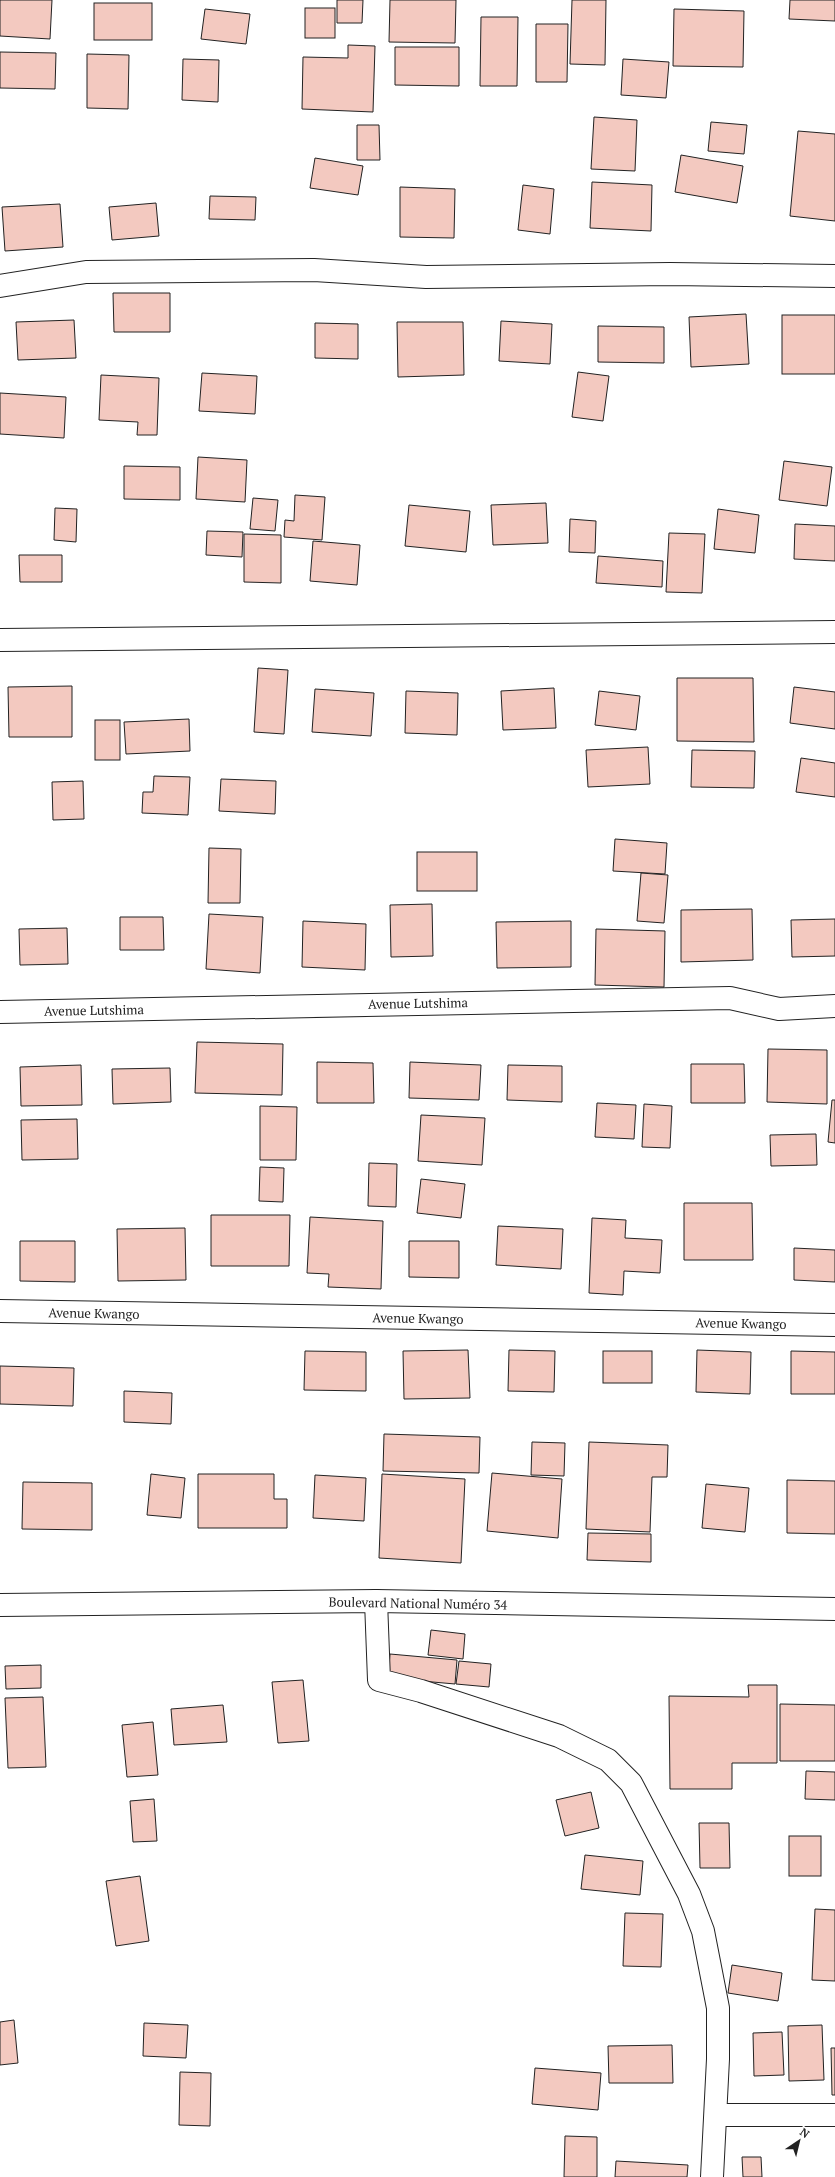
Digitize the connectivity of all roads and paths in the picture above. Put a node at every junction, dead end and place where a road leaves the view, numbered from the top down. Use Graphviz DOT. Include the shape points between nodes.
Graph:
graph roads {
  1 [pos="835,276"];
  2 [pos="0,286"];
  3 [pos="835,632"];
  4 [pos="0,640"];
  5 [pos="835,1006"];
  6 [pos="0,1012"];
  7 [pos="0,1311"];
  8 [pos="835,1325"];
  9 [pos="376,1601"];
  10 [pos="0,1605"];
  11 [pos="835,1609"];
  12 [pos="716,2115"];
  13 [pos="835,2115"];
  14 [pos="712,2177"];
  1 -- 2 [label="street" via="670,274 426,277 314,270 86,272"];
  3 -- 4 [label="street"];
  5 -- 6 [label="street, Avenue Lutshima" via="779,1009 730,998"];
  7 -- 8 [label="street, Avenue Kwango"];
  9 -- 10 [label="street, Boulevard National Numéro 34"];
  9 -- 11 [label="street, Boulevard National Numéro 34"];
  9 -- 12 [label="street" via="379,1680 422,1691 559,1736 608,1760 631,1783 689,1894 703,1931 718,2008"];
  12 -- 13 [label="street"];
  12 -- 14 [label="street"];
}
